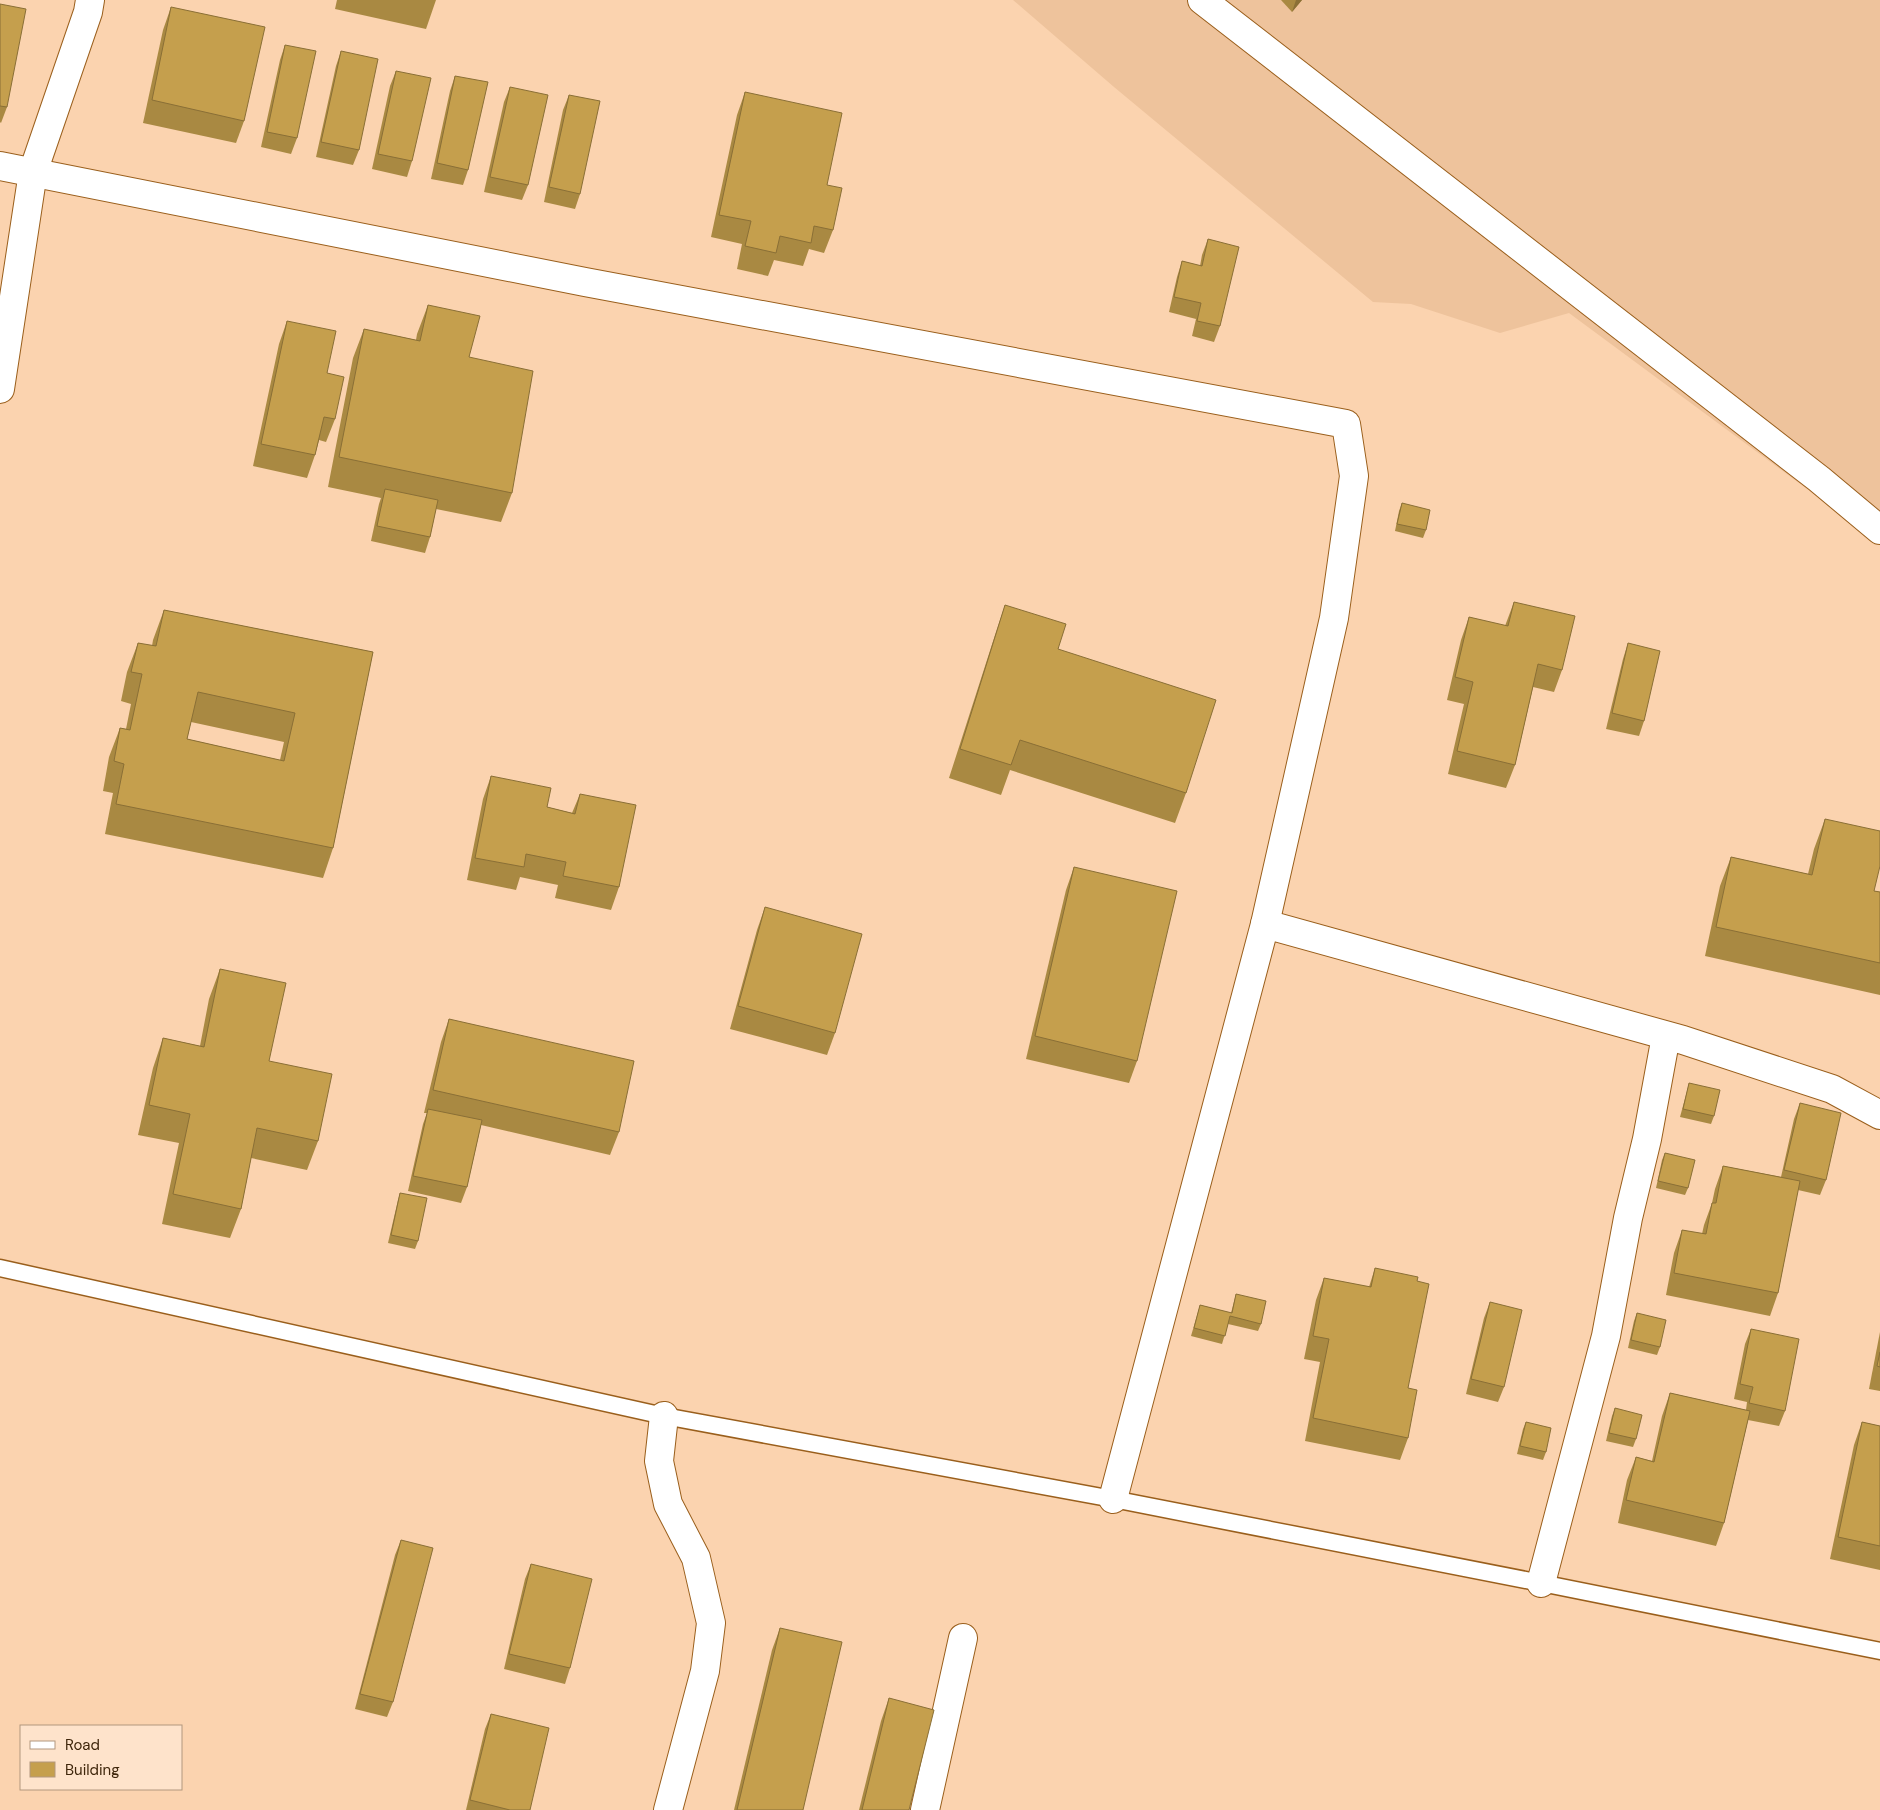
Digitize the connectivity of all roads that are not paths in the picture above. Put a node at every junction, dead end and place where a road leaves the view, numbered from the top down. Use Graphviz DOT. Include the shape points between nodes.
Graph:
graph roads {
  1 [pos="90,0"];
  2 [pos="1202,0"];
  3 [pos="0,166"];
  4 [pos="32,172"];
  5 [pos="0,389"];
  6 [pos="1880,530"];
  7 [pos="1265,924"];
  8 [pos="1666,1036"];
  9 [pos="1880,1115"];
  10 [pos="0,1268"];
  11 [pos="664,1416"];
  12 [pos="1113,1499"];
  13 [pos="1541,1582"];
  14 [pos="963,1638"];
  15 [pos="1880,1651"];
  16 [pos="668,1810"];
  17 [pos="925,1810"];
  1 -- 4 [label="street"];
  2 -- 6 [label="street" via="1819,479"];
  3 -- 4 [label="street"];
  4 -- 5 [label="street"];
  4 -- 7 [label="street" via="576,280 1346,424 1354,476 1334,618"];
  7 -- 8 [label="street"];
  7 -- 12 [label="street"];
  8 -- 9 [label="street" via="1832,1089"];
  8 -- 13 [label="street" via="1606,1336"];
  10 -- 11 [label="lane"];
  11 -- 12 [label="lane"];
  11 -- 16 [label="street" via="659,1461 668,1504 696,1558 711,1623 705,1671"];
  12 -- 13 [label="lane"];
  13 -- 15 [label="lane"];
  14 -- 17 [label="street"];
}
